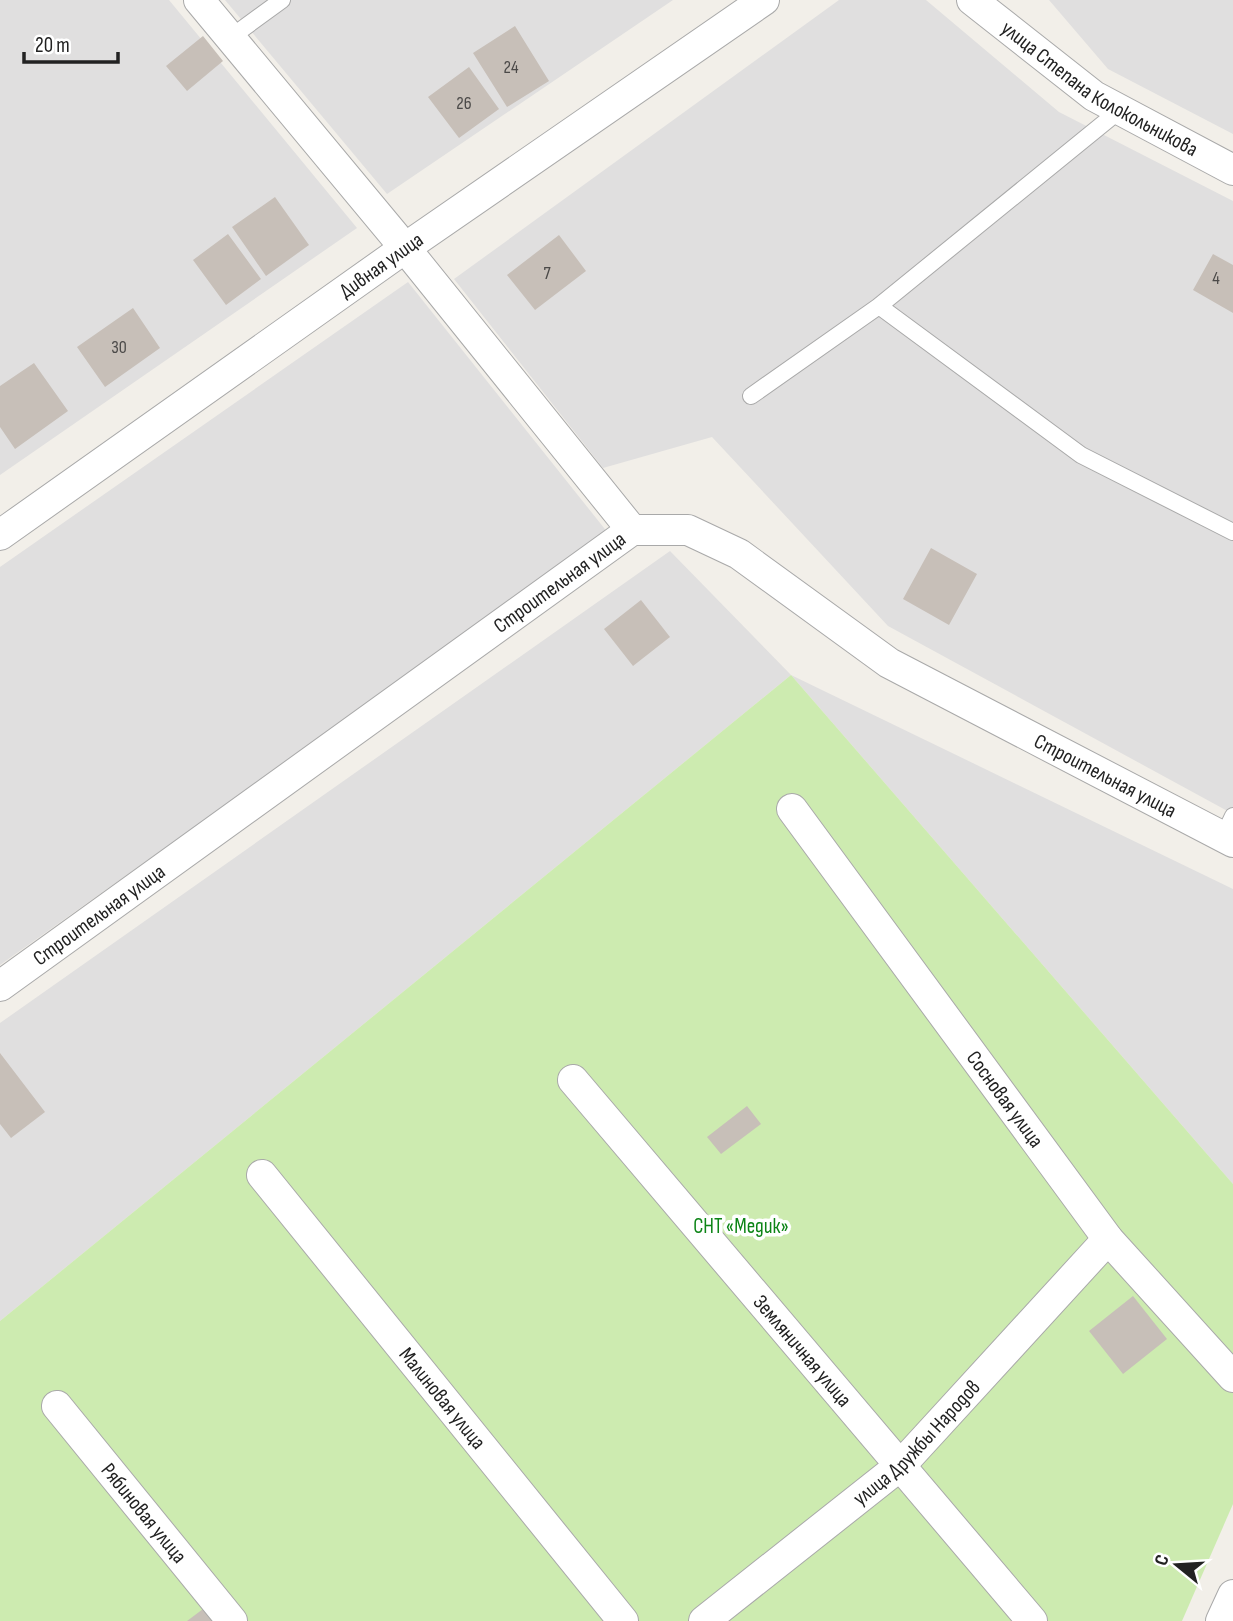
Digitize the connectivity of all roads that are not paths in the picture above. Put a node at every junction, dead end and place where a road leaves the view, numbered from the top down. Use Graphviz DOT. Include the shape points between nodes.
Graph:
graph roads {
  1 [pos="199,0"];
  2 [pos="282,0"];
  3 [pos="764,0"];
  4 [pos="972,0"];
  5 [pos="230,38"];
  6 [pos="1121,110"];
  7 [pos="1233,170"];
  8 [pos="405,248"];
  9 [pos="879,306"];
  10 [pos="751,396"];
  11 [pos="632,530"];
  12 [pos="1233,532"];
  13 [pos="0,535"];
  14 [pos="792,809"];
  15 [pos="1230,831"];
  16 [pos="0,986"];
  17 [pos="573,1080"];
  18 [pos="262,1175"];
  19 [pos="1108,1239"];
  20 [pos="1233,1377"];
  21 [pos="57,1406"];
  22 [pos="901,1465"];
  23 [pos="1233,1595"];
  24 [pos="232,1621"];
  25 [pos="623,1621"];
  26 [pos="705,1621"];
  27 [pos="1032,1621"];
  28 [pos="1221,1621"];
  1 -- 5 [label="street"];
  2 -- 5 [label="lane"];
  3 -- 8 [label="street, Дивная улица"];
  4 -- 6 [label="street, улица Степана Колокольникова" via="1094,96"];
  5 -- 8 [label="street"];
  6 -- 7 [label="street, улица Степана Колокольникова"];
  6 -- 9 [label="lane"];
  8 -- 11 [label="street"];
  8 -- 13 [label="street, Дивная улица"];
  9 -- 10 [label="lane"];
  9 -- 12 [label="lane" via="1081,455"];
  11 -- 15 [label="street, Строительная улица" via="688,530 739,554 889,663"];
  11 -- 16 [label="street, Строительная улица"];
  14 -- 19 [label="street, Сосновая улица"];
  17 -- 22 [label="street, Земляничная улица"];
  18 -- 25 [label="street, Малиновая улица"];
  19 -- 20 [label="street, Сосновая улица"];
  19 -- 22 [label="street, улица Дружбы Народов"];
  21 -- 24 [label="street, Рябиновая улица"];
  22 -- 26 [label="street, улица Дружбы Народов"];
  22 -- 27 [label="street, Земляничная улица"];
  23 -- 28 [label="street"];
}
